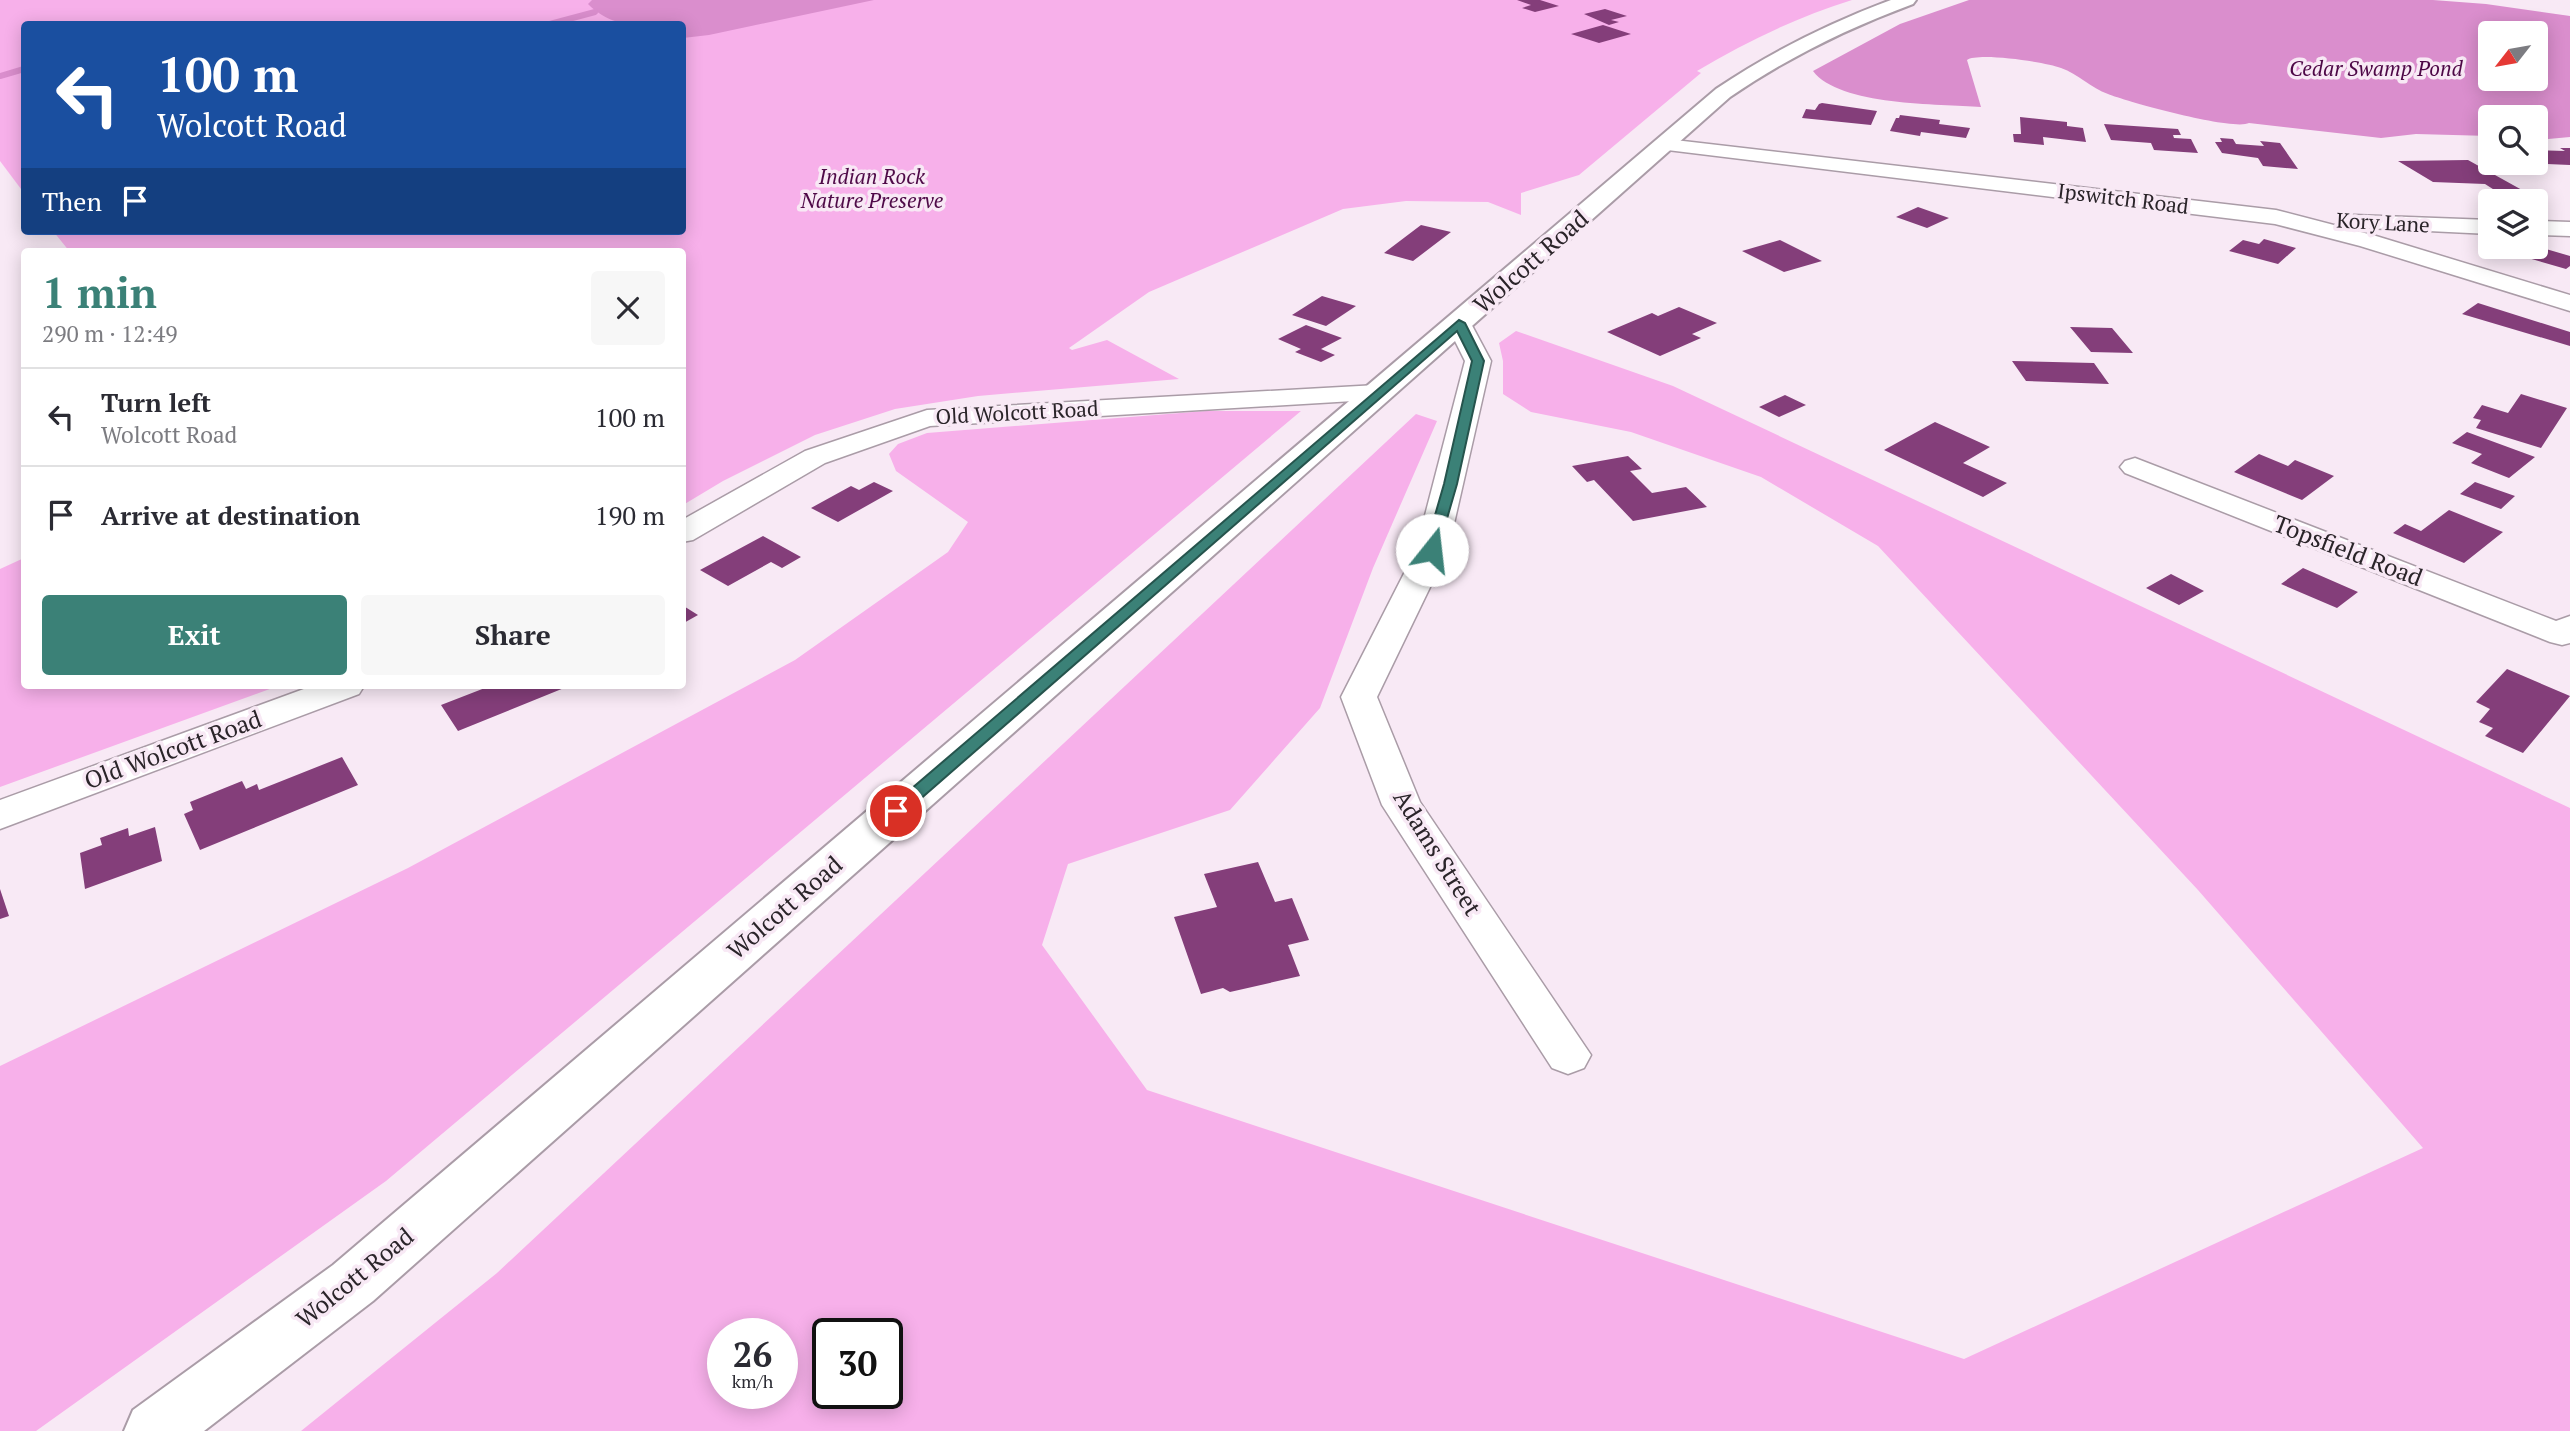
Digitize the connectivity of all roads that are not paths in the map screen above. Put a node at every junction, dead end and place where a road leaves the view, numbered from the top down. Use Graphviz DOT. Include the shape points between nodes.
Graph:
graph roads {
  1 [pos="1907,0"];
  2 [pos="1666,145"];
  3 [pos="2276,218"];
  4 [pos="2478,226"];
  5 [pos="2548,228"];
  6 [pos="2570,229"];
  7 [pos="2570,303"];
  8 [pos="1459,323"];
  9 [pos="1377,393"];
  10 [pos="2135,467"];
  11 [pos="686,531"];
  12 [pos="2566,630"];
  13 [pos="338,689"];
  14 [pos="0,815"];
  15 [pos="1568,1055"];
  16 [pos="154,1431"];
  1 -- 2 [label="main road, Wolcott Road" via="1834,28 1771,60 1723,93"];
  2 -- 3 [label="street, Ipswitch Road"];
  2 -- 8 [label="main road, Wolcott Road"];
  3 -- 4 [label="street, Kory Lane"];
  3 -- 7 [label="street, Ipswitch Road"];
  5 -- 6 [label="street"];
  8 -- 9 [label="main road, Wolcott Road"];
  8 -- 15 [label="street, Adams Street" via="1478,361 1450,484 1432,550 1359,698 1402,805"];
  9 -- 11 [label="street, Old Wolcott Road" via="927,418 814,457"];
  9 -- 16 [label="main road, Wolcott Road" via="353,1283"];
  10 -- 12 [label="street, Topsfield Road"];
  13 -- 14 [label="street, Old Wolcott Road"];
}
